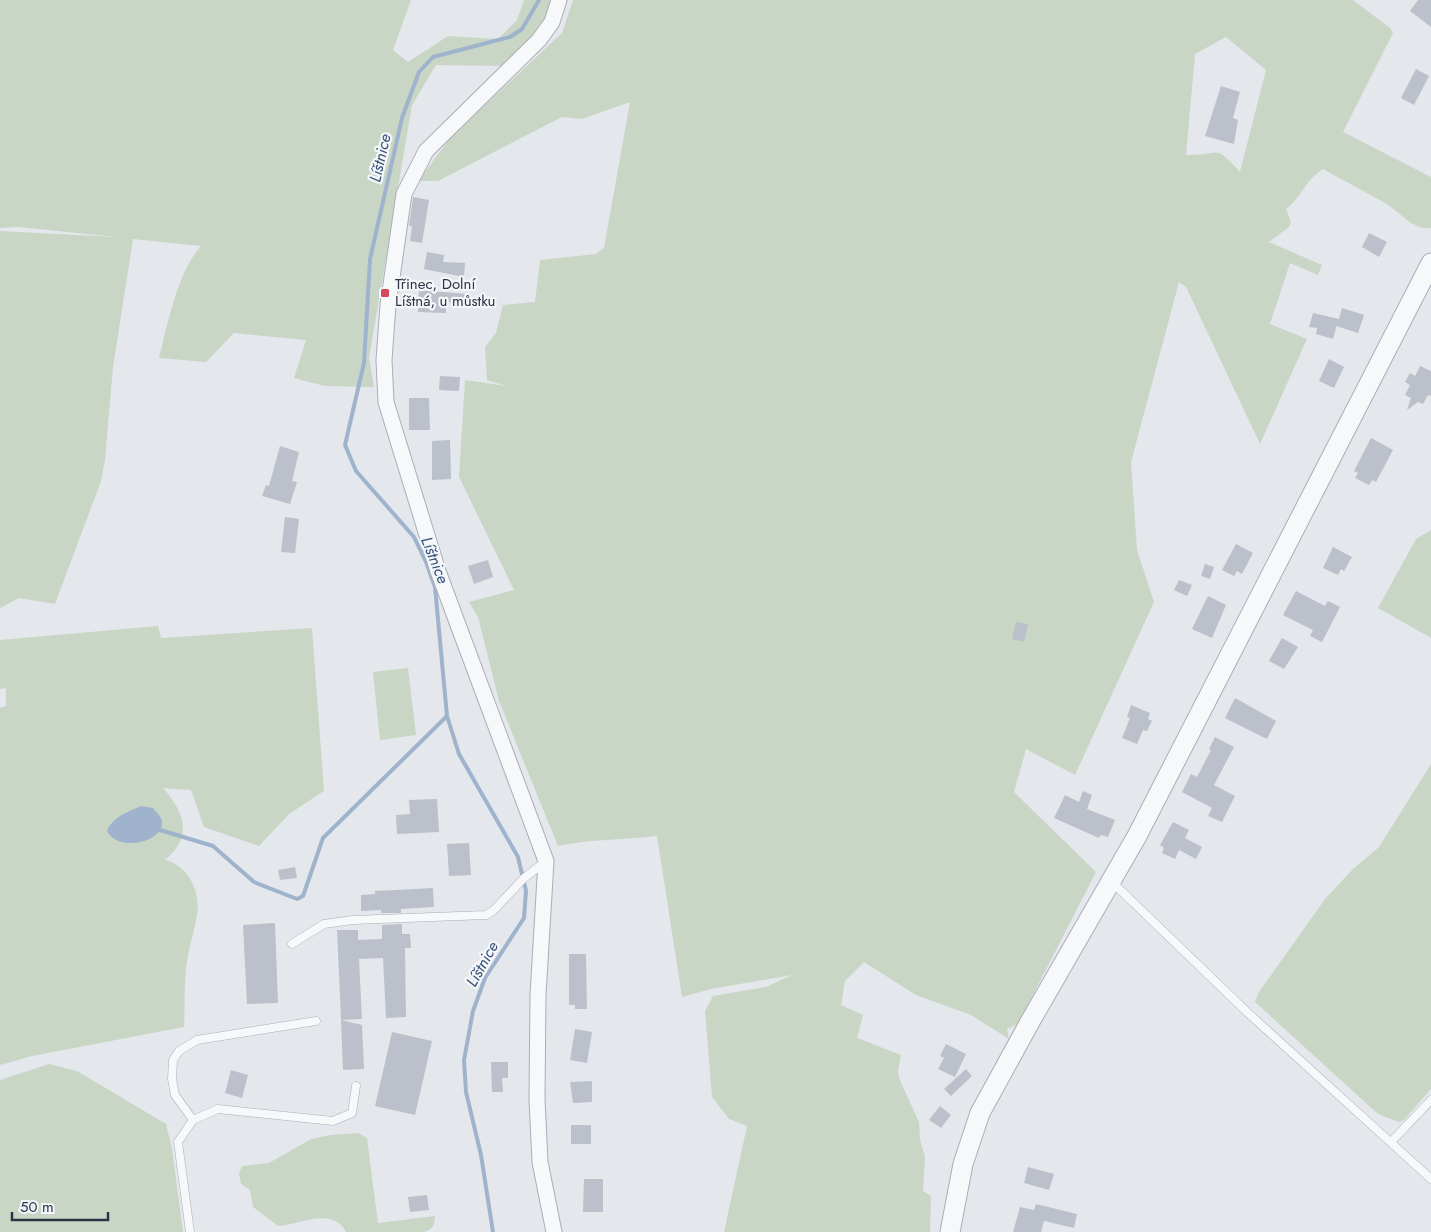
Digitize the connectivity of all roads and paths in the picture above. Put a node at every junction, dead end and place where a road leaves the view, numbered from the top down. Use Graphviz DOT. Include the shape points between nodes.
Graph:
graph roads {
  1 [pos="559,0"];
  2 [pos="1431,263"];
  3 [pos="546,861"];
  4 [pos="1111,882"];
  5 [pos="292,944"];
  6 [pos="316,1021"];
  7 [pos="356,1086"];
  8 [pos="1431,1100"];
  9 [pos="194,1120"];
  10 [pos="1392,1141"];
  11 [pos="1431,1178"];
  12 [pos="952,1231"];
  13 [pos="190,1232"];
  14 [pos="554,1232"];
  1 -- 3 [label="street" via="552,22 539,40 426,151 413,173 400,213 384,360 386,402 438,571"];
  2 -- 4 [label="street"];
  3 -- 5 [label="lane" via="486,915 324,924"];
  3 -- 14 [label="street" via="538,995 537,1099 540,1162"];
  4 -- 10 [label="lane" via="1247,1012"];
  4 -- 12 [label="street" via="980,1113 964,1164"];
  6 -- 9 [label="lane" via="197,1040 179,1051 173,1060 175,1095"];
  7 -- 9 [label="lane" via="352,1113 332,1121 218,1109"];
  8 -- 10 [label="lane"];
  9 -- 13 [label="lane" via="178,1142"];
  10 -- 11 [label="lane"];
}
